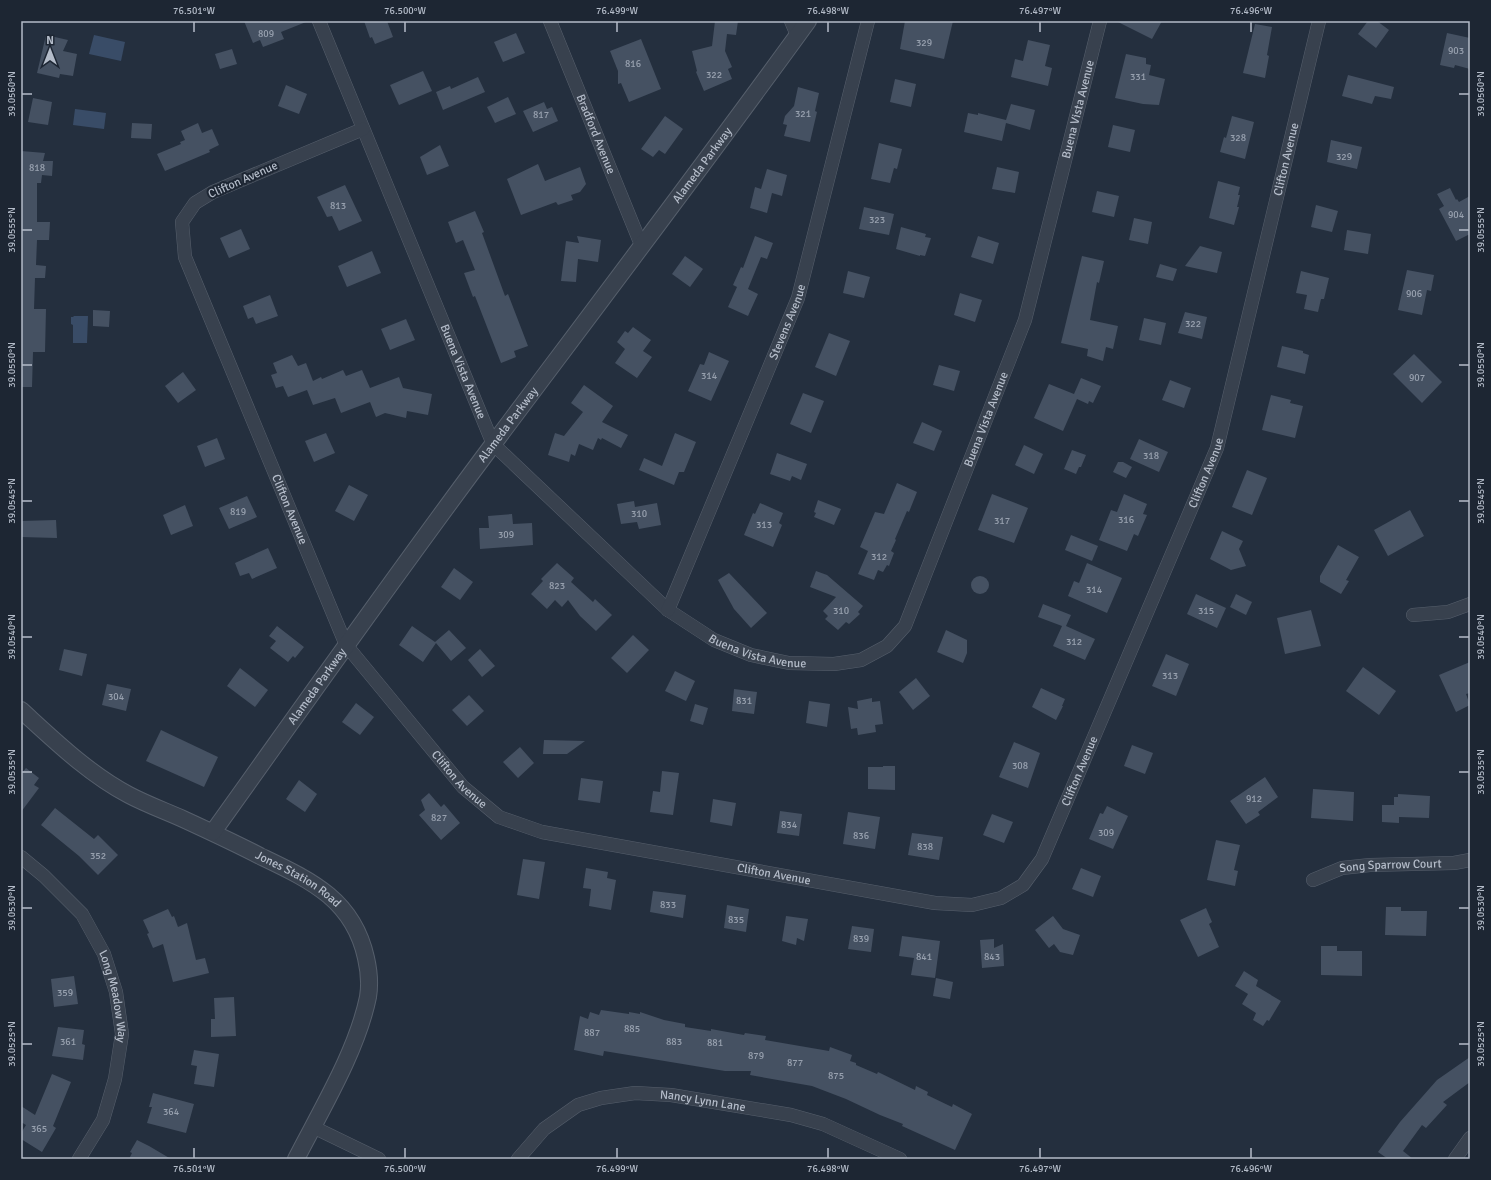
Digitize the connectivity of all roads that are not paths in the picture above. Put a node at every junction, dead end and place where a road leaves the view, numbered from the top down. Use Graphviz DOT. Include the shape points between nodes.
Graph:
graph roads {
  1 [pos="319,21"];
  2 [pos="550,21"];
  3 [pos="808,21"];
  4 [pos="868,21"];
  5 [pos="1100,21"];
  6 [pos="1319,21"];
  7 [pos="794,28"];
  8 [pos="362,129"];
  9 [pos="642,248"];
  10 [pos="493,444"];
  11 [pos="1470,604"];
  12 [pos="668,610"];
  13 [pos="1414,615"];
  14 [pos="346,645"];
  15 [pos="21,710"];
  16 [pos="213,832"];
  17 [pos="21,857"];
  18 [pos="1470,860"];
  19 [pos="1313,880"];
  20 [pos="313,1127"];
  21 [pos="1470,1138"];
  22 [pos="79,1159"];
  23 [pos="296,1159"];
  24 [pos="379,1159"];
  25 [pos="518,1159"];
  26 [pos="900,1159"];
  27 [pos="1454,1159"];
  1 -- 8 [label="street, Buena Vista Avenue"];
  2 -- 9 [label="street, Bradford Avenue"];
  3 -- 7 [label="street, Alameda Parkway"];
  4 -- 12 [label="street, Stevens Avenue" via="798,298"];
  5 -- 12 [label="street, Buena Vista Avenue" via="1025,320 905,626 888,646 861,660 834,664 789,663 751,655 714,640"];
  6 -- 14 [label="street, Clifton Avenue" via="1217,448 1042,859 1023,885 1001,898 972,905 936,903 542,832 499,817 463,787"];
  7 -- 9 [label="street, Alameda Parkway"];
  8 -- 10 [label="street, Buena Vista Avenue"];
  8 -- 14 [label="street, Clifton Avenue" via="213,192 195,203 182,222 185,257"];
  9 -- 10 [label="street, Alameda Parkway"];
  10 -- 12 [label="street, Buena Vista Avenue"];
  10 -- 14 [label="street, Alameda Parkway"];
  11 -- 13 [label="street" via="1448,612"];
  14 -- 16 [label="street, Alameda Parkway"];
  15 -- 16 [label="street, Jones Station Road" via="90,770 129,795"];
  16 -- 20 [label="street, Jones Station Road" via="305,878 325,892 354,924 363,946 369,971 368,996 348,1058"];
  17 -- 22 [label="street, Long Meadow Way" via="82,914 104,954 116,992 122,1034 115,1079 103,1120"];
  18 -- 19 [label="street, Song Sparrow Court" via="1342,868"];
  20 -- 23 [label="street, Jones Station Road"];
  20 -- 24 [label="street"];
  21 -- 27 [label="street"];
  25 -- 26 [label="street, Nancy Lynn Lane" via="544,1129 578,1105 601,1098 635,1093 671,1095 791,1115 823,1124"];
}
